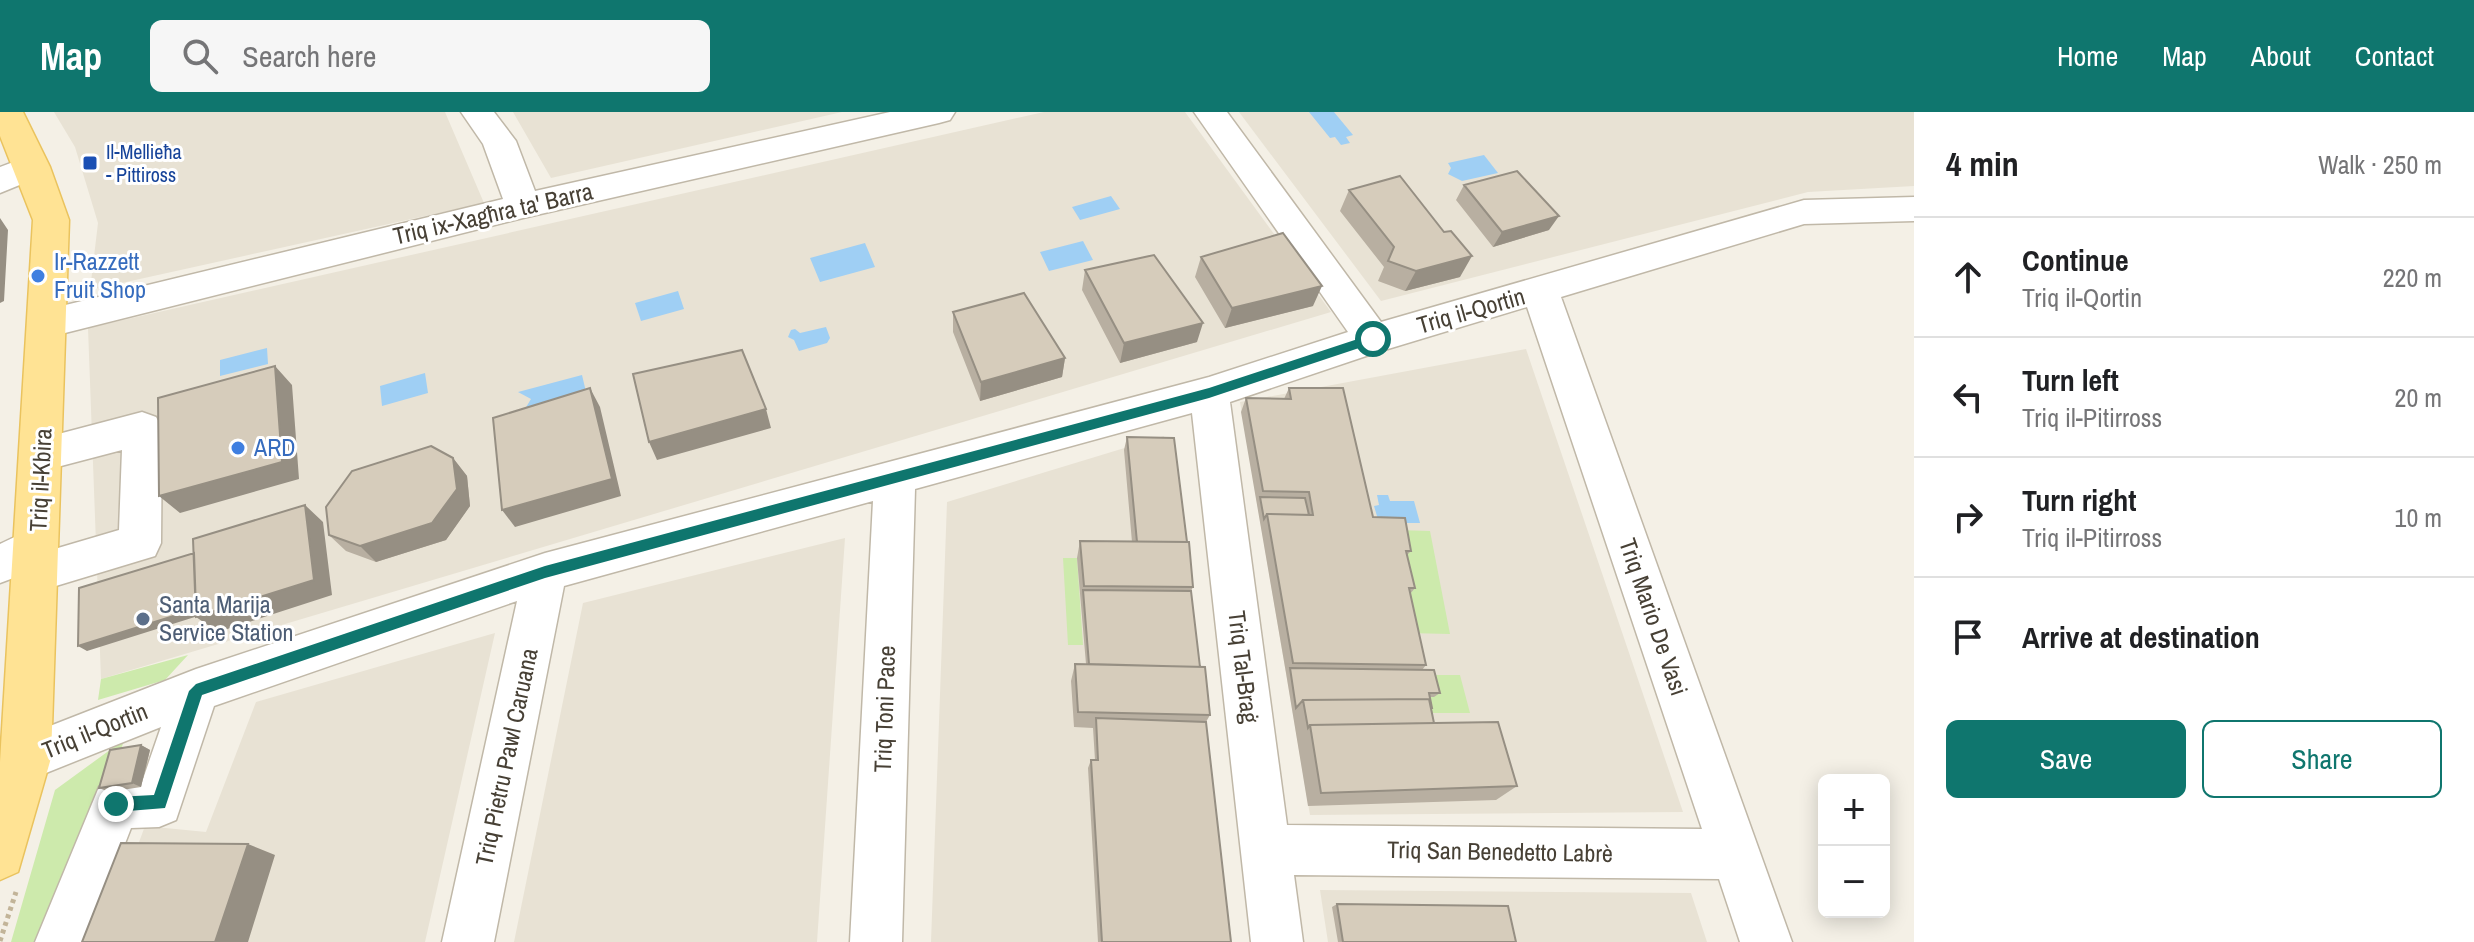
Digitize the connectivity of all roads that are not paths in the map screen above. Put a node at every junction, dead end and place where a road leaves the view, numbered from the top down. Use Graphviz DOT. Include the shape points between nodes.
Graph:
graph roads {
  1 [pos="6,112"];
  2 [pos="477,112"];
  3 [pos="939,112"];
  4 [pos="1210,112"];
  5 [pos="16,174"];
  6 [pos="523,206"];
  7 [pos="1914,209"];
  8 [pos="1540,291"];
  9 [pos="49,323"];
  10 [pos="1373,339"];
  11 [pos="1209,393"];
  12 [pos="42,454"];
  13 [pos="895,476"];
  14 [pos="25,561"];
  15 [pos="545,572"];
  16 [pos="196,691"];
  17 [pos="26,758"];
  18 [pos="1266,850"];
  19 [pos="0,854"];
  20 [pos="1735,854"];
  21 [pos="61,942"];
  22 [pos="468,942"];
  23 [pos="876,942"];
  24 [pos="1277,942"];
  25 [pos="1766,942"];
  1 -- 5 [label="main road, Triq il-Kbira"];
  2 -- 6 [label="street" via="499,141"];
  3 -- 6 [label="street, Triq ix-Xagħra ta' Barra"];
  4 -- 10 [label="street"];
  5 -- 9 [label="main road, Triq il-Kbira" via="51,220"];
  6 -- 9 [label="street, Triq ix-Xagħra ta' Barra"];
  7 -- 8 [label="street, Triq il-Qortin" via="1804,212"];
  8 -- 10 [label="street, Triq il-Qortin"];
  8 -- 20 [label="street, Triq Mario De Vasi"];
  9 -- 12 [label="main road, Triq il-Kbira"];
  10 -- 11 [label="street, Triq il-Qortin"];
  11 -- 13 [label="street, Triq il-Qortin"];
  11 -- 18 [label="street, Triq Tal-Braġ"];
  12 -- 14 [label="main road, Triq il-Kbira"];
  12 -- 14 [label="street" via="142,428 140,543"];
  13 -- 15 [label="street, Triq il-Qortin"];
  13 -- 23 [label="street, Triq Toni Pace"];
  14 -- 17 [label="main road, Triq il-Kbira"];
  15 -- 16 [label="street, Triq il-Qortin"];
  15 -- 22 [label="street, Triq Pietru Pawl Caruana"];
  16 -- 17 [label="street, Triq il-Qortin"];
  16 -- 21 [label="street" via="159,803 116,804"];
  17 -- 19 [label="main road, Triq il-Kbira"];
  18 -- 20 [label="street, Triq San Benedetto Labrè"];
  18 -- 24 [label="street, Triq Tal-Braġ"];
  20 -- 25 [label="street, Triq Mario De Vasi"];
}
